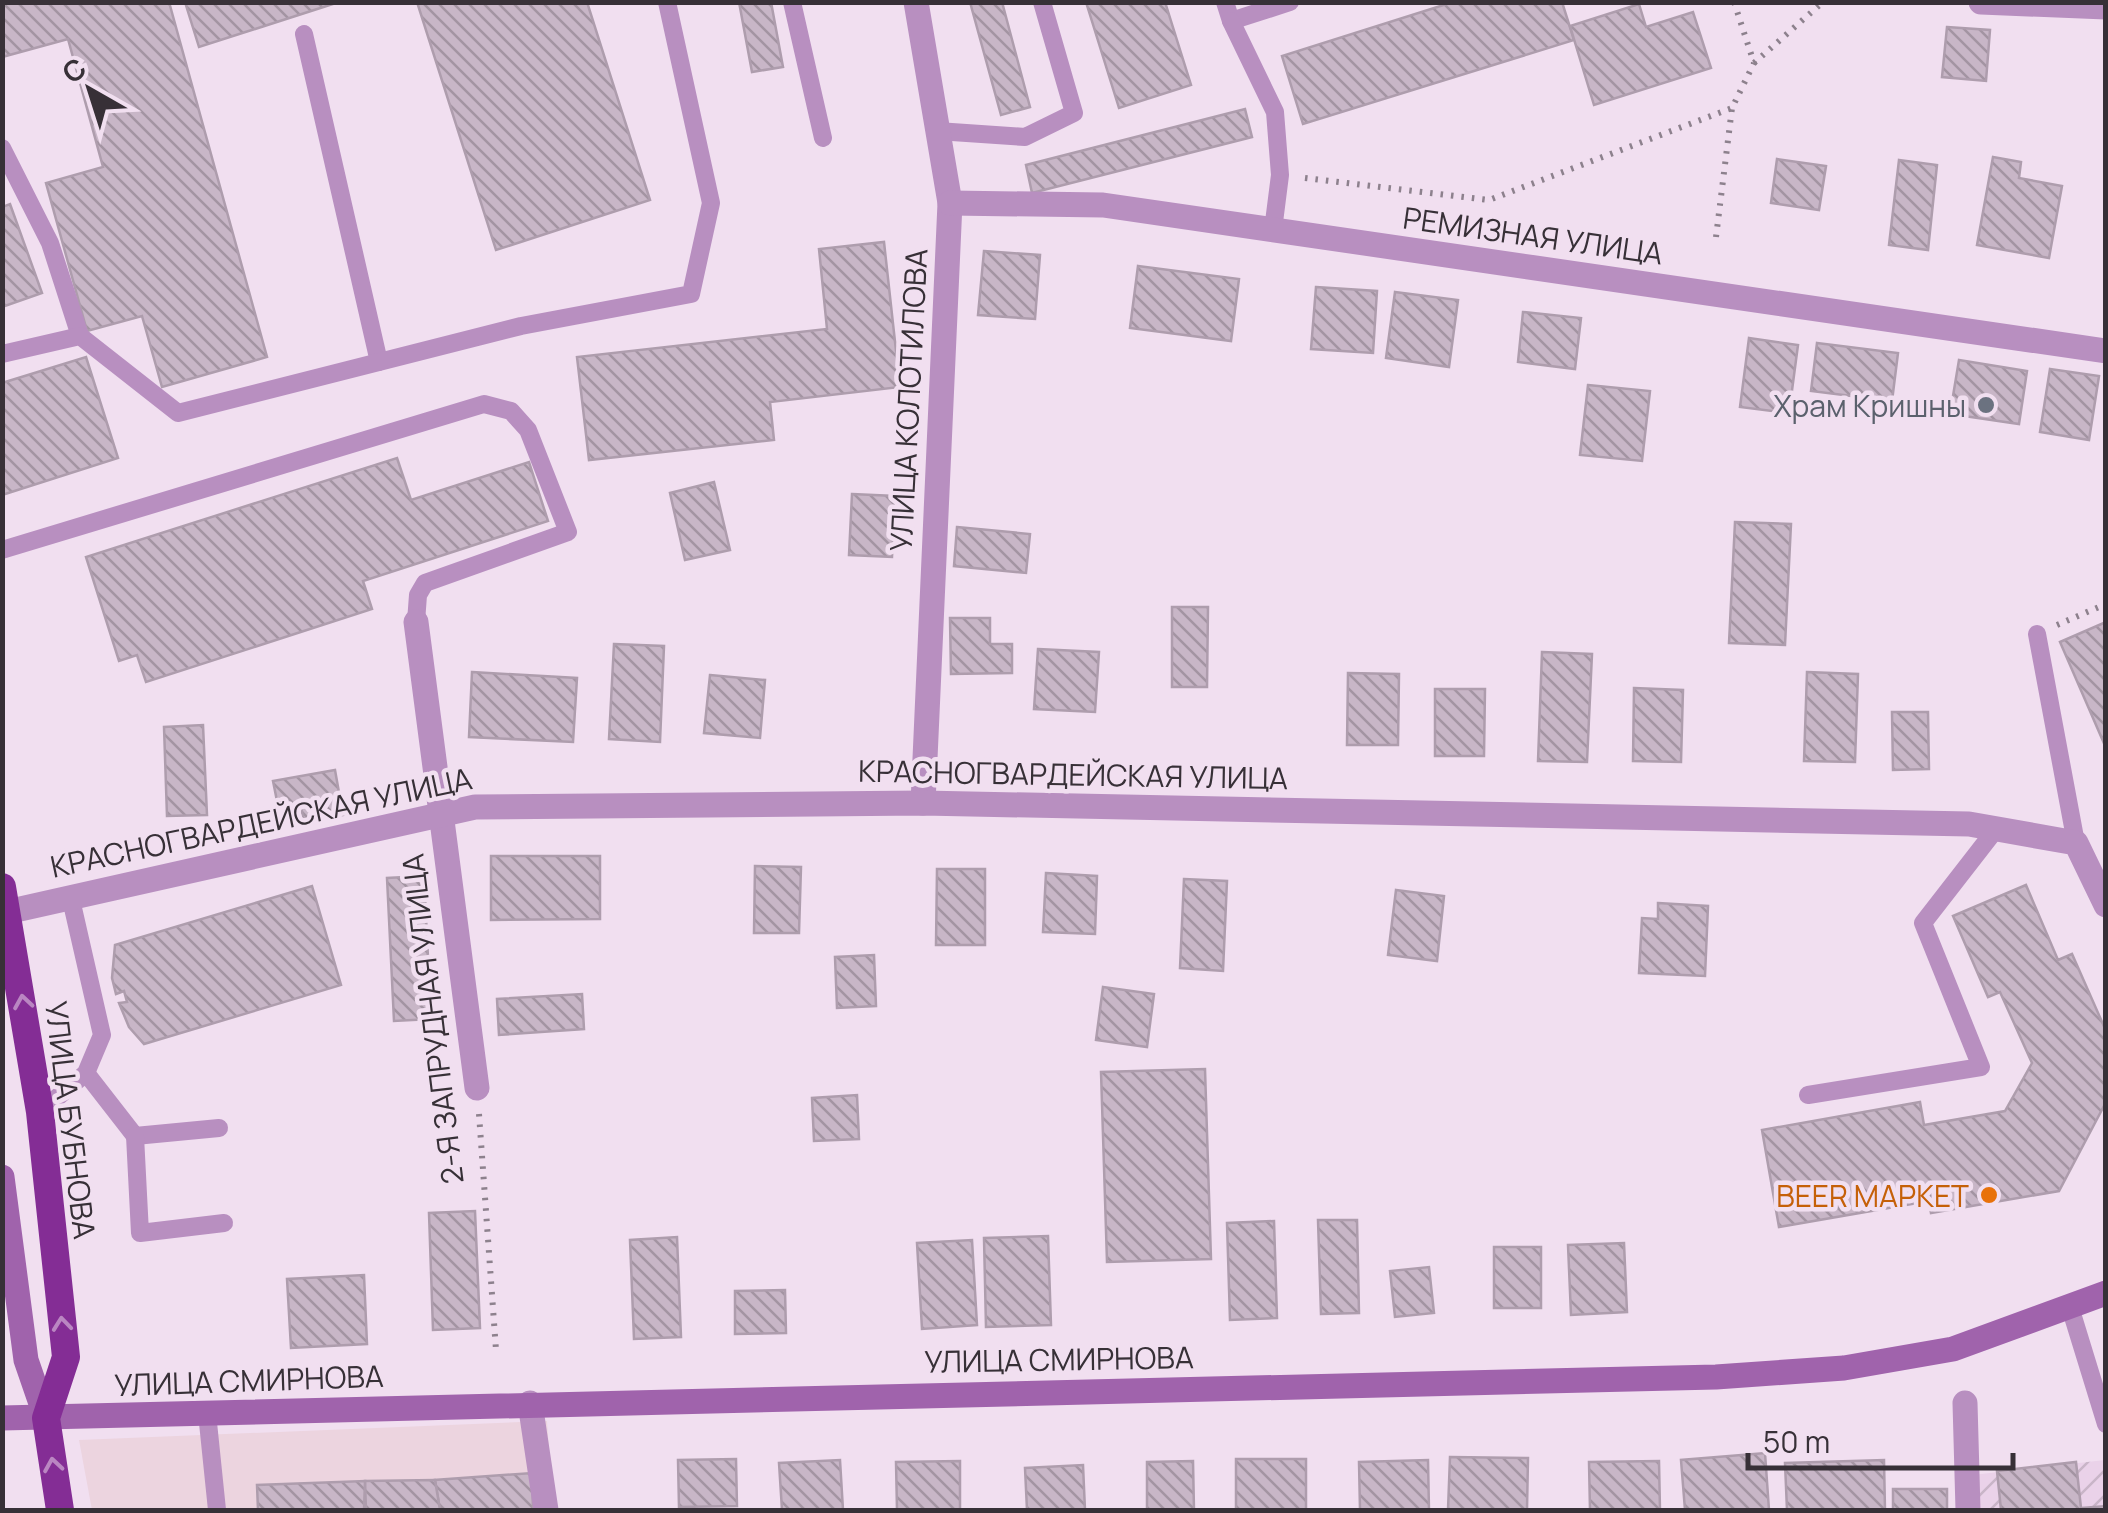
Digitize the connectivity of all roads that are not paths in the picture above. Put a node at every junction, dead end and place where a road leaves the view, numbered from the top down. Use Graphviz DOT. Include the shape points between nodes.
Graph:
graph roads {
  1 [pos="667,2"];
  2 [pos="792,2"];
  3 [pos="916,2"];
  4 [pos="1042,2"];
  5 [pos="1290,2"];
  6 [pos="1981,2"];
  7 [pos="2106,7"];
  8 [pos="1228,12"];
  9 [pos="304,34"];
  10 [pos="938,130"];
  11 [pos="823,138"];
  12 [pos="2,148"];
  13 [pos="950,204"];
  14 [pos="1273,230"];
  15 [pos="80,336"];
  16 [pos="2106,351"];
  17 [pos="2,354"];
  18 [pos="379,362"];
  19 [pos="2,550"];
  20 [pos="416,622"];
  21 [pos="2038,634"];
  22 [pos="922,803"];
  23 [pos="441,814"];
  24 [pos="1996,828"];
  25 [pos="2076,842"];
  26 [pos="70,895"];
  27 [pos="5,904"];
  28 [pos="2106,905"];
  29 [pos="86,1073"];
  30 [pos="477,1088"];
  31 [pos="1808,1095"];
  32 [pos="40,1112"];
  33 [pos="220,1128"];
  34 [pos="135,1136"];
  35 [pos="2,1177"];
  36 [pos="224,1223"];
  37 [pos="2106,1293"];
  38 [pos="2070,1307"];
  39 [pos="1965,1403"];
  40 [pos="530,1404"];
  41 [pos="207,1414"];
  42 [pos="2,1418"];
  43 [pos="46,1418"];
  44 [pos="2106,1424"];
  45 [pos="60,1510"];
  46 [pos="217,1510"];
  47 [pos="546,1510"];
  48 [pos="1968,1510"];
  1 -- 18 [label="lane" via="711,202 691,294"];
  2 -- 11 [label="lane"];
  3 -- 10 [label="street, УЛИЦА КОЛОТИЛОВА"];
  4 -- 10 [label="lane" via="1074,113 1025,137"];
  5 -- 8 [label="lane"];
  6 -- 7 [label="street"];
  8 -- 14 [label="lane" via="1275,112 1280,174"];
  9 -- 18 [label="lane"];
  10 -- 13 [label="street, УЛИЦА КОЛОТИЛОВА"];
  12 -- 15 [label="lane" via="50,243"];
  13 -- 14 [label="street, РЕМИЗНАЯ УЛИЦА" via="1103,205"];
  13 -- 22 [label="street, УЛИЦА КОЛОТИЛОВА"];
  14 -- 16 [label="street, РЕМИЗНАЯ УЛИЦА"];
  15 -- 17 [label="lane"];
  15 -- 18 [label="lane" via="178,414"];
  19 -- 20 [label="lane" via="484,404 511,411 528,430 568,532 425,583"];
  20 -- 23 [label="street, 2-Я ЗАПРУДНАЯ УЛИЦА"];
  21 -- 25 [label="lane"];
  22 -- 23 [label="street, КРАСНОГВАРДЕЙСКАЯ УЛИЦА" via="475,807"];
  22 -- 24 [label="street, КРАСНОГВАРДЕЙСКАЯ УЛИЦА"];
  23 -- 26 [label="street, КРАСНОГВАРДЕЙСКАЯ УЛИЦА"];
  23 -- 30 [label="street, 2-Я ЗАПРУДНАЯ УЛИЦА"];
  24 -- 25 [label="street, КРАСНОГВАРДЕЙСКАЯ УЛИЦА"];
  24 -- 31 [label="lane" via="1923,923 1981,1067"];
  25 -- 28 [label="street"];
  26 -- 27 [label="street, КРАСНОГВАРДЕЙСКАЯ УЛИЦА"];
  26 -- 29 [label="lane" via="102,1034"];
  32 -- 27 [label="highway, УЛИЦА БУБНОВА, one-way"];
  29 -- 32 [label="lane"];
  29 -- 34 [label="lane"];
  43 -- 32 [label="highway, УЛИЦА БУБНОВА, one-way" via="66,1357"];
  33 -- 34 [label="lane"];
  34 -- 36 [label="lane" via="140,1233"];
  35 -- 43 [label="main road, УЛИЦА БУБНОВА" via="26,1360"];
  37 -- 38 [label="main road, УЛИЦА СМИРНОВА"];
  38 -- 40 [label="main road, УЛИЦА СМИРНОВА" via="1953,1349 1844,1368"];
  38 -- 44 [label="lane"];
  39 -- 48 [label="street"];
  40 -- 41 [label="main road, УЛИЦА СМИРНОВА"];
  40 -- 47 [label="street"];
  41 -- 43 [label="main road, УЛИЦА СМИРНОВА"];
  41 -- 46 [label="lane"];
  42 -- 43 [label="main road, УЛИЦА СМИРНОВА"];
  45 -- 43 [label="highway, УЛИЦА БУБНОВА, one-way"];
}
